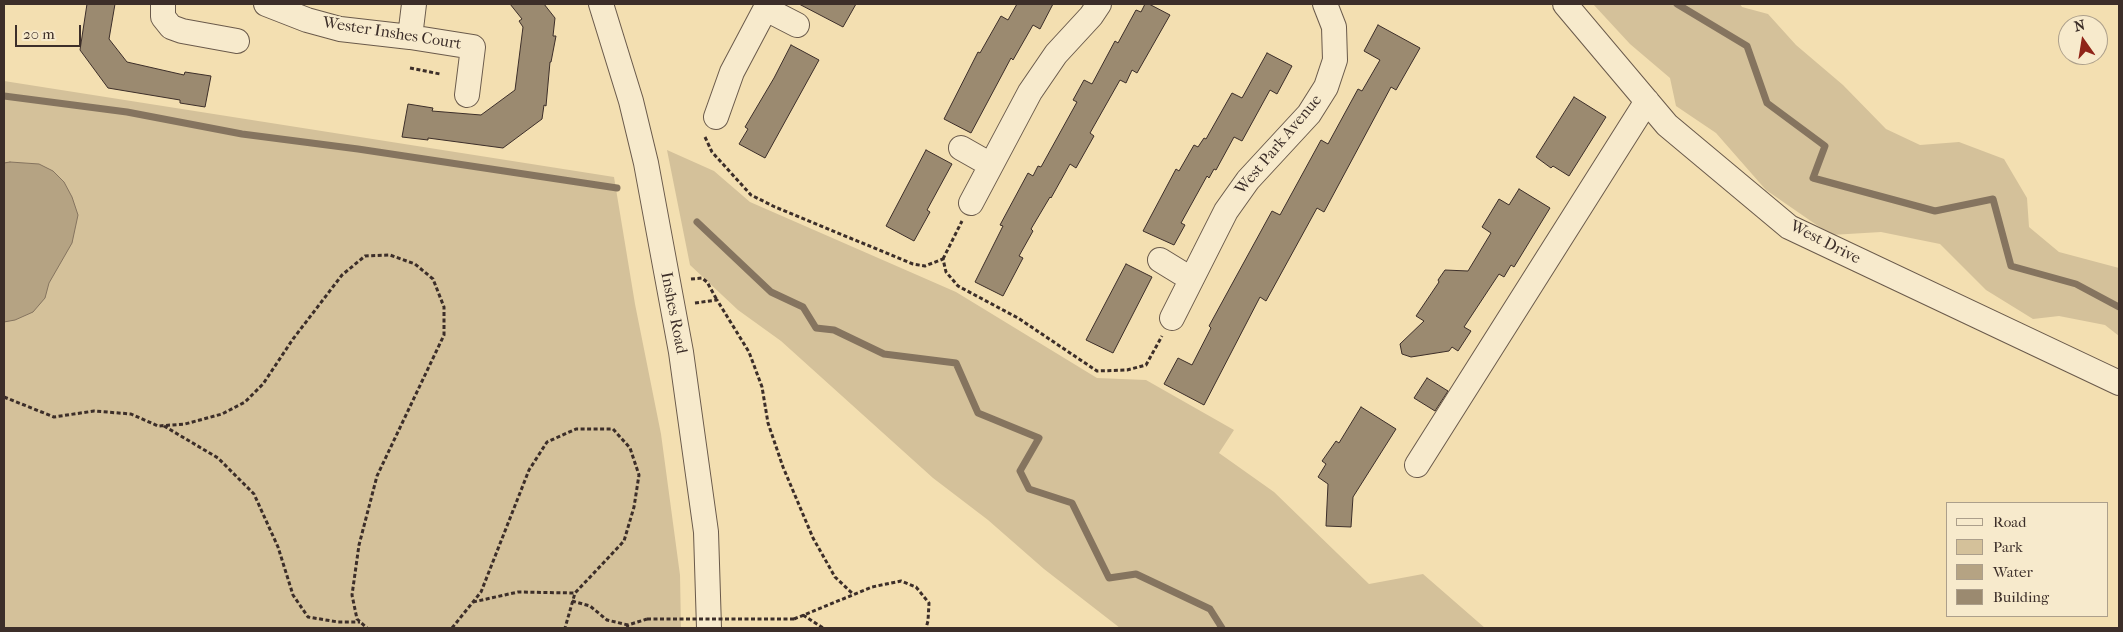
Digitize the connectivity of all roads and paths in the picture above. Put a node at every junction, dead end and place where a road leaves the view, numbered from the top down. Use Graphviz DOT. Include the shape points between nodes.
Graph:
graph roads {
  1 [pos="163,4"];
  2 [pos="414,4"];
  3 [pos="601,4"];
  4 [pos="1098,4"];
  5 [pos="1325,4"];
  6 [pos="1565,4"];
  7 [pos="279,6"];
  8 [pos="767,6"];
  9 [pos="797,25"];
  10 [pos="410,37"];
  11 [pos="237,41"];
  12 [pos="410,68"];
  13 [pos="440,74"];
  14 [pos="467,95"];
  15 [pos="1647,101"];
  16 [pos="708,123"];
  17 [pos="961,148"];
  18 [pos="991,165"];
  19 [pos="971,203"];
  20 [pos="943,259"];
  21 [pos="1160,260"];
  22 [pos="691,279"];
  23 [pos="1191,279"];
  24 [pos="717,300"];
  25 [pos="694,303"];
  26 [pos="1172,318"];
  27 [pos="2119,383"];
  28 [pos="4,397"];
  29 [pos="163,426"];
  30 [pos="1417,465"];
  31 [pos="575,594"];
  32 [pos="853,594"];
  33 [pos="572,601"];
  34 [pos="473,602"];
  35 [pos="803,615"];
  36 [pos="360,622"];
  37 [pos="627,627"];
  38 [pos="367,628"];
  39 [pos="452,628"];
  40 [pos="565,628"];
  41 [pos="709,628"];
  42 [pos="823,628"];
  43 [pos="926,628"];
  1 -- 11 [label="street" via="163,17 171,26"];
  2 -- 10 [label="street"];
  3 -- 41 [label="street, Inshes Road" via="646,163 681,352 706,532"];
  4 -- 18 [label="street" via="1056,54 1030,92"];
  5 -- 23 [label="street, West Park Avenue" via="1334,27 1336,60 1326,87 1309,114 1248,180 1226,211"];
  6 -- 15 [label="street, West Drive"];
  7 -- 10 [label="street, Wester Inshes Court" via="307,20 340,29"];
  8 -- 9 [label="street"];
  8 -- 16 [label="street"];
  10 -- 14 [label="street, Wester Inshes Court" via="473,47"];
  12 -- 13 [label="path"];
  15 -- 27 [label="street, West Drive" via="1667,125 1789,227"];
  15 -- 30 [label="street"];
  16 -- 20 [label="path" via="712,152 751,196 913,264 925,266"];
  17 -- 18 [label="street"];
  18 -- 19 [label="street"];
  19 -- 20 [label="path"];
  20 -- 26 [label="path" via="946,272 958,286 1018,318 1097,372 1146,365"];
  21 -- 23 [label="street"];
  22 -- 24 [label="path" via="702,278 707,282"];
  23 -- 26 [label="street, West Park Avenue"];
  24 -- 25 [label="path"];
  24 -- 32 [label="path" via="749,352 762,387 768,423 783,467 813,538 835,577"];
  28 -- 29 [label="path" via="54,417 94,411 131,414"];
  29 -- 36 [label="path" via="218,458 254,494 278,547 293,595 308,617"];
  29 -- 36 [label="path" via="222,414 245,402 263,384 342,275 365,256 390,255 415,264 432,279 444,307 444,335 376,476 359,545 352,595"];
  31 -- 33 [label="path"];
  31 -- 34 [label="path" via="518,592"];
  31 -- 34 [label="path" via="624,541 634,507 639,475 630,448 613,429 576,429 548,442 529,470 481,592"];
  32 -- 35 [label="path"];
  32 -- 43 [label="path" via="901,581 916,586 929,603"];
  33 -- 37 [label="path" via="590,606 607,620"];
  33 -- 40 [label="path"];
  34 -- 39 [label="path"];
  35 -- 37 [label="path, bridge" via="794,619 647,619"];
  35 -- 42 [label="path"];
  36 -- 38 [label="path"];
}
